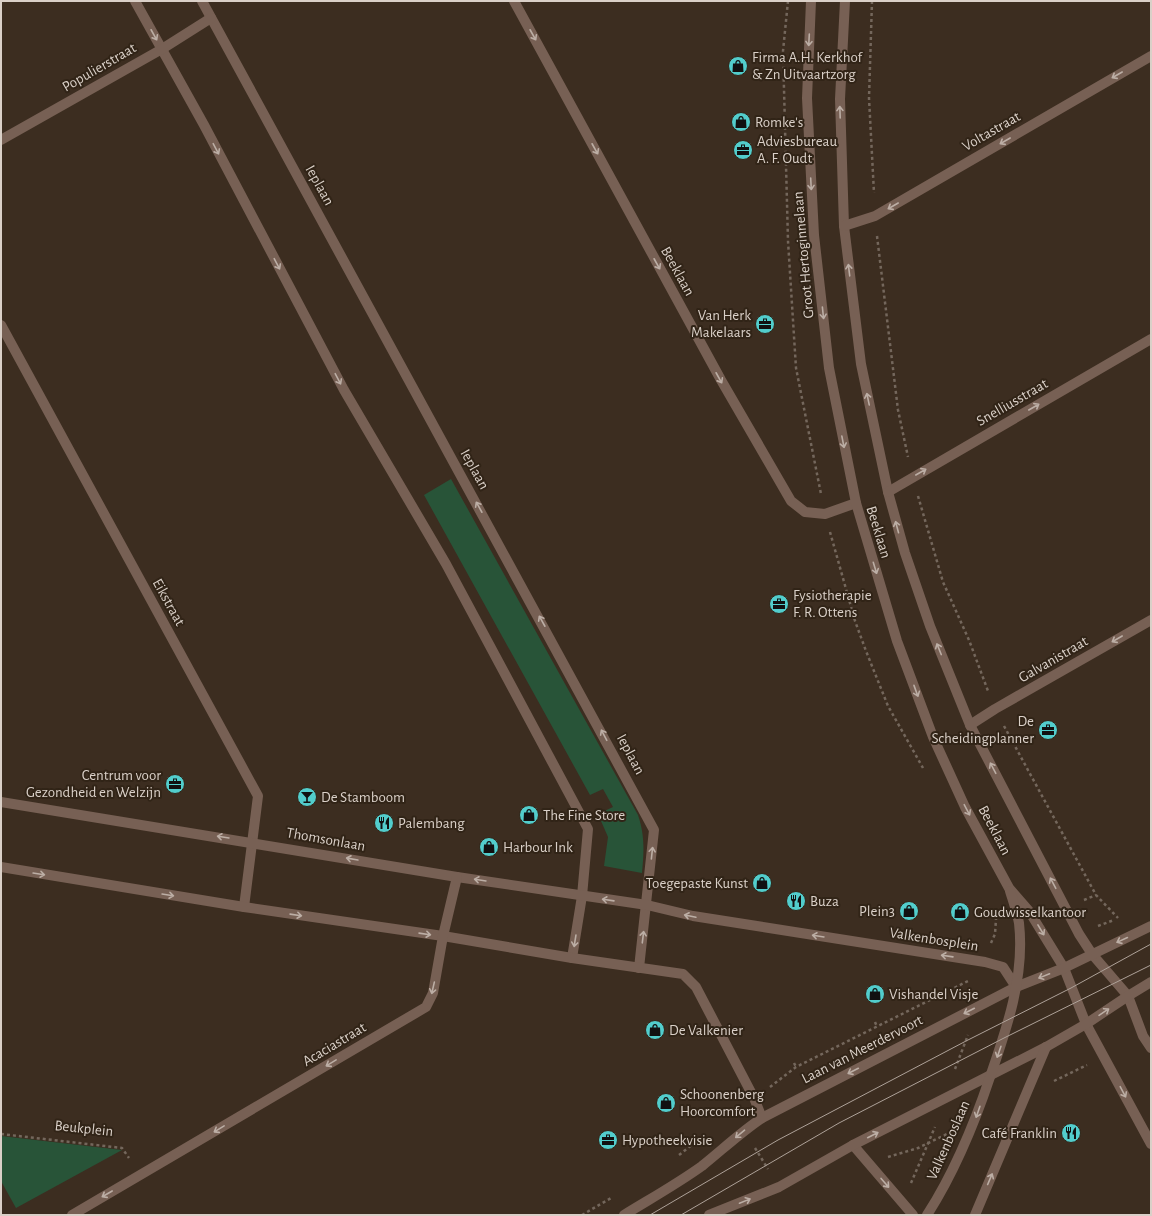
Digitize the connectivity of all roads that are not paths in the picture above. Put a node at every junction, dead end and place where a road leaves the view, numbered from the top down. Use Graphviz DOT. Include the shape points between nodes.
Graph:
graph roads {
  1 [pos="135,1"];
  2 [pos="202,1"];
  3 [pos="514,1"];
  4 [pos="811,1"];
  5 [pos="845,1"];
  6 [pos="212,18"];
  7 [pos="162,49"];
  8 [pos="1151,56"];
  9 [pos="1,140"];
  10 [pos="844,226"];
  11 [pos="1,325"];
  12 [pos="1151,339"];
  13 [pos="888,492"];
  14 [pos="856,504"];
  15 [pos="1151,620"];
  16 [pos="970,725"];
  17 [pos="1,802"];
  18 [pos="252,842"];
  19 [pos="1,867"];
  20 [pos="457,877"];
  21 [pos="1009,888"];
  22 [pos="582,896"];
  23 [pos="647,906"];
  24 [pos="244,907"];
  25 [pos="1151,926"];
  26 [pos="443,936"];
  27 [pos="1092,954"];
  28 [pos="572,958"];
  29 [pos="639,968"];
  30 [pos="1064,968"];
  31 [pos="1151,982"];
  32 [pos="1016,988"];
  33 [pos="1128,996"];
  34 [pos="1086,1024"];
  35 [pos="1046,1047"];
  36 [pos="1151,1048"];
  37 [pos="991,1075"];
  38 [pos="762,1118"];
  39 [pos="1151,1144"];
  40 [pos="853,1145"];
  41 [pos="72,1215"];
  42 [pos="624,1215"];
  43 [pos="709,1215"];
  44 [pos="913,1215"];
  45 [pos="927,1215"];
  46 [pos="975,1215"];
  1 -- 7 [label="street, one-way"];
  2 -- 6 [label="street, Ieplaan"];
  3 -- 14 [label="street, Beeklaan, one-way" via="717,373 791,501 805,512 825,514"];
  4 -- 14 [label="street, Groot Hertoginnelaan, one-way" via="807,98 814,234 829,368"];
  10 -- 5 [label="street, one-way" via="840,99"];
  6 -- 7 [label="street, Populierstraat"];
  23 -- 6 [label="street, Ieplaan, one-way" via="654,830"];
  7 -- 9 [label="street, Populierstraat"];
  7 -- 22 [label="street, one-way" via="344,390 446,564 588,829"];
  8 -- 10 [label="street, Voltastraat, one-way" via="875,216"];
  13 -- 10 [label="street, one-way" via="861,364"];
  11 -- 18 [label="street, Eikstraat" via="258,796"];
  13 -- 12 [label="street, Snelliusstraat, one-way"];
  16 -- 13 [label="street, Beeklaan, one-way" via="930,626 905,553"];
  14 -- 21 [label="street, Beeklaan, one-way" via="897,641 933,737 965,807"];
  15 -- 16 [label="street, Galvanistraat, one-way"];
  27 -- 16 [label="street, Beeklaan, one-way" via="1079,934"];
  18 -- 17 [label="street, Thomsonlaan, one-way"];
  20 -- 18 [label="street, Thomsonlaan, one-way"];
  18 -- 24 [label="street, Eikstraat"];
  19 -- 24 [label="street, one-way"];
  22 -- 20 [label="street, Thomsonlaan, one-way"];
  20 -- 26 [label="street, Acaciastraat"];
  21 -- 30 [label="street, Beeklaan, one-way" via="1029,911"];
  21 -- 32 [label="street" via="1019,924"];
  23 -- 22 [label="street, Thomsonlaan, one-way"];
  22 -- 28 [label="street, one-way"];
  29 -- 23 [label="street, Ieplaan, one-way"];
  32 -- 23 [label="street, Valkenbosplein, one-way" via="1003,966 693,916"];
  24 -- 26 [label="street, one-way"];
  25 -- 27 [label="street, Laan van Meerdervoort, one-way"];
  26 -- 28 [label="street"];
  26 -- 41 [label="street, Acaciastraat, one-way" via="433,993 426,1007"];
  27 -- 30 [label="street, Laan van Meerdervoort"];
  27 -- 33 [label="street, Beeklaan"];
  28 -- 29 [label="street"];
  29 -- 38 [label="street" via="683,974 696,987"];
  30 -- 32 [label="street, Laan van Meerdervoort, one-way"];
  30 -- 34 [label="street, Beeklaan"];
  31 -- 33 [label="street"];
  32 -- 37 [label="street, one-way" via="1010,1019"];
  32 -- 38 [label="street, Laan van Meerdervoort, one-way"];
  34 -- 33 [label="street, one-way"];
  33 -- 36 [label="street, Beeklaan" via="1143,1036"];
  34 -- 35 [label="street"];
  34 -- 39 [label="street, Beeklaan, one-way"];
  35 -- 37 [label="street"];
  46 -- 35 [label="street, one-way"];
  40 -- 37 [label="street, one-way"];
  37 -- 45 [label="street, Valkenboslaan, one-way" via="975,1120 938,1198"];
  38 -- 42 [label="street, Laan van Meerdervoort, one-way" via="703,1165"];
  43 -- 40 [label="street, one-way" via="779,1187"];
  40 -- 44 [label="street, one-way"];
}
